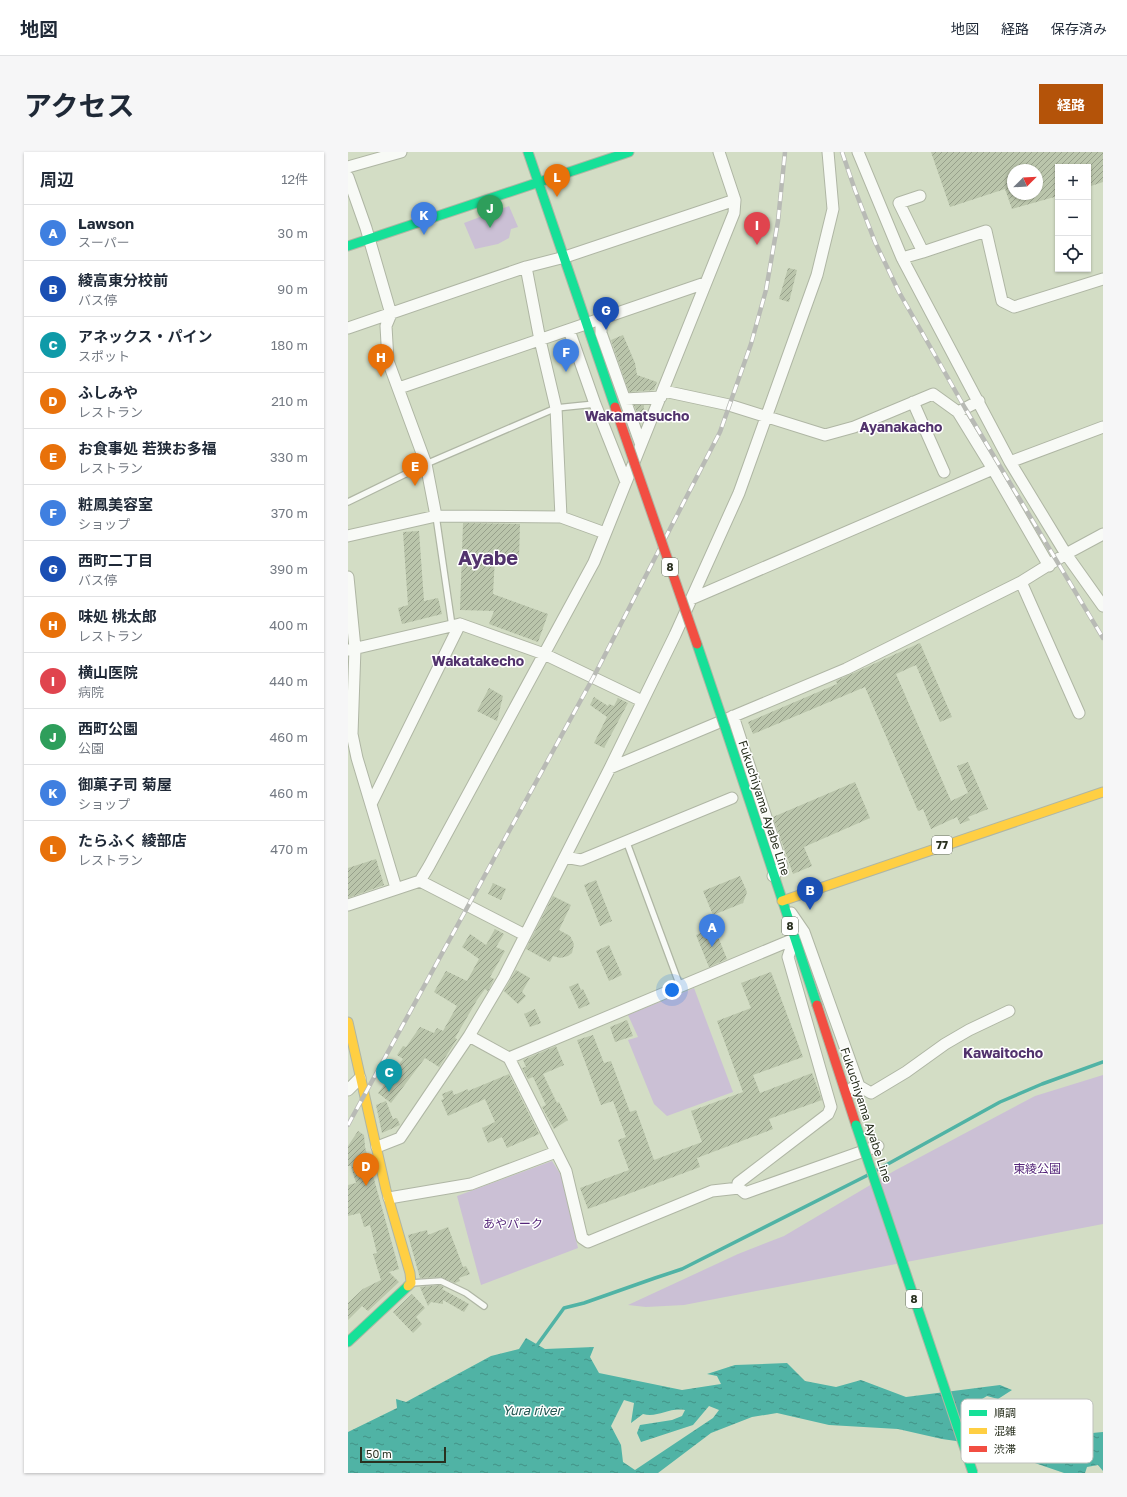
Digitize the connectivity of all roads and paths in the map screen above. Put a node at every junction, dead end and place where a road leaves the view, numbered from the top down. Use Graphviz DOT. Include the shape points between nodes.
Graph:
graph roads {
  1 [pos="401,152"];
  2 [pos="528,152"];
  3 [pos="629,152"];
  4 [pos="719,152"];
  5 [pos="828,152"];
  6 [pos="858,152"];
  7 [pos="348,167"];
  8 [pos="348,177"];
  9 [pos="539,184"];
  10 [pos="920,196"];
  11 [pos="735,200"];
  12 [pos="368,239"];
  13 [pos="348,246"];
  14 [pos="923,252"];
  15 [pos="565,258"];
  16 [pos="902,258"];
  17 [pos="526,267"];
  18 [pos="1103,279"];
  19 [pos="705,283"];
  20 [pos="391,314"];
  21 [pos="602,319"];
  22 [pos="587,324"];
  23 [pos="348,328"];
  24 [pos="569,330"];
  25 [pos="540,340"];
  26 [pos="399,388"];
  27 [pos="662,394"];
  28 [pos="625,398"];
  29 [pos="979,401"];
  30 [pos="913,402"];
  31 [pos="595,404"];
  32 [pos="556,408"];
  33 [pos="958,412"];
  34 [pos="765,416"];
  35 [pos="1103,427"];
  36 [pos="641,445"];
  37 [pos="1010,462"];
  38 [pos="426,464"];
  39 [pos="993,469"];
  40 [pos="944,472"];
  41 [pos="626,482"];
  42 [pos="348,502"];
  43 [pos="436,516"];
  44 [pos="561,517"];
  45 [pos="605,533"];
  46 [pos="1103,534"];
  47 [pos="348,536"];
  48 [pos="1066,554"];
  49 [pos="1049,566"];
  50 [pos="348,577"];
  51 [pos="1021,582"];
  52 [pos="691,599"];
  53 [pos="1103,606"];
  54 [pos="456,625"];
  55 [pos="352,649"];
  56 [pos="544,654"];
  57 [pos="642,701"];
  58 [pos="1079,713"];
  59 [pos="733,716"];
  60 [pos="610,768"];
  61 [pos="1103,792"];
  62 [pos="732,798"];
  63 [pos="371,804"];
  64 [pos="627,843"];
  65 [pos="565,857"];
  66 [pos="773,876"];
  67 [pos="420,881"];
  68 [pos="396,888"];
  69 [pos="782,901"];
  70 [pos="348,905"];
  71 [pos="525,935"];
  72 [pos="794,939"];
  73 [pos="680,986"];
  74 [pos="1009,1010"];
  75 [pos="348,1022"];
  76 [pos="469,1036"];
  77 [pos="509,1058"];
  78 [pos="360,1078"];
  79 [pos="348,1090"];
  80 [pos="878,1146"];
  81 [pos="377,1147"];
  82 [pos="556,1152"];
  83 [pos="739,1188"];
  84 [pos="388,1198"];
  85 [pos="410,1283"];
  86 [pos="484,1306"];
  87 [pos="348,1342"];
  88 [pos="961,1437"];
  89 [pos="970,1463"];
  90 [pos="973,1473"];
  1 -- 7 [label="street"];
  2 -- 9 [label="main road, Fukuchiyama Ayabe Line / 8"];
  3 -- 9 [label="main road"];
  4 -- 11 [label="street"];
  5 -- 34 [label="street" via="832,209 816,275"];
  6 -- 16 [label="street"];
  8 -- 12 [label="street"];
  9 -- 12 [label="main road"];
  9 -- 15 [label="main road, Fukuchiyama Ayabe Line / 8"];
  10 -- 14 [label="street" via="899,203"];
  11 -- 15 [label="street"];
  11 -- 19 [label="street" via="734,213"];
  12 -- 13 [label="main road"];
  12 -- 20 [label="street"];
  14 -- 16 [label="street"];
  14 -- 18 [label="street" via="986,231 1002,301 1014,307"];
  15 -- 17 [label="street"];
  15 -- 22 [label="main road, Fukuchiyama Ayabe Line / 8"];
  16 -- 29 [label="street"];
  17 -- 20 [label="street"];
  17 -- 25 [label="street"];
  19 -- 21 [label="street"];
  19 -- 27 [label="street"];
  20 -- 23 [label="street"];
  20 -- 26 [label="street" via="386,326 388,361"];
  21 -- 22 [label="street"];
  21 -- 28 [label="street" via="601,332"];
  22 -- 24 [label="street"];
  22 -- 66 [label="main road, Fukuchiyama Ayabe Line / 8, bridge" via="725,727"];
  24 -- 25 [label="street"];
  24 -- 31 [label="street"];
  25 -- 26 [label="street"];
  25 -- 32 [label="street"];
  26 -- 38 [label="street"];
  27 -- 28 [label="street"];
  27 -- 34 [label="street" via="701,398"];
  27 -- 36 [label="street"];
  28 -- 36 [label="street"];
  29 -- 33 [label="street"];
  29 -- 37 [label="street"];
  30 -- 33 [label="street" via="932,394"];
  30 -- 34 [label="street" via="854,427 825,435"];
  30 -- 40 [label="street"];
  31 -- 32 [label="lane"];
  31 -- 41 [label="street"];
  32 -- 38 [label="lane"];
  32 -- 44 [label="street"];
  33 -- 39 [label="street"];
  34 -- 52 [label="street" via="739,493"];
  35 -- 37 [label="street"];
  36 -- 41 [label="street"];
  37 -- 48 [label="street"];
  38 -- 42 [label="lane"];
  38 -- 43 [label="street"];
  39 -- 49 [label="street"];
  39 -- 52 [label="street"];
  41 -- 45 [label="street"];
  43 -- 44 [label="street"];
  43 -- 47 [label="street"];
  43 -- 54 [label="lane"];
  44 -- 45 [label="street"];
  45 -- 56 [label="street" via="594,562"];
  46 -- 48 [label="street"];
  48 -- 49 [label="street"];
  48 -- 53 [label="street"];
  49 -- 51 [label="street"];
  50 -- 55 [label="street"];
  51 -- 58 [label="street"];
  51 -- 59 [label="street" via="846,669"];
  52 -- 57 [label="street"];
  54 -- 55 [label="street"];
  54 -- 56 [label="street"];
  54 -- 63 [label="street"];
  55 -- 63 [label="street" via="352,734"];
  56 -- 57 [label="street"];
  56 -- 67 [label="street"];
  57 -- 60 [label="street"];
  59 -- 60 [label="street"];
  59 -- 66 [label="street" via="782,866"];
  60 -- 65 [label="street"];
  61 -- 69 [label="main road, 77"];
  62 -- 64 [label="street"];
  63 -- 68 [label="street"];
  64 -- 65 [label="street" via="581,860"];
  64 -- 73 [label="lane"];
  65 -- 71 [label="street"];
  66 -- 69 [label="main road, Fukuchiyama Ayabe Line / 8"];
  67 -- 68 [label="street"];
  67 -- 71 [label="street"];
  68 -- 70 [label="street"];
  69 -- 72 [label="main road, Fukuchiyama Ayabe Line / 8"];
  69 -- 74 [label="street" via="804,932 855,1087 871,1093 945,1044"];
  71 -- 76 [label="street" via="504,977"];
  72 -- 73 [label="street"];
  72 -- 83 [label="street" via="788,957 832,1097 831,1107 828,1114 738,1183"];
  72 -- 88 [label="main road, Fukuchiyama Ayabe Line / 8, bridge"];
  73 -- 77 [label="street"];
  75 -- 78 [label="main road"];
  76 -- 77 [label="street"];
  76 -- 81 [label="street" via="400,1138"];
  77 -- 82 [label="street"];
  78 -- 79 [label="street"];
  78 -- 81 [label="main road"];
  80 -- 83 [label="street" via="745,1192"];
  81 -- 84 [label="main road"];
  82 -- 83 [label="street" via="566,1171 582,1238 588,1242 712,1191"];
  82 -- 84 [label="street" via="470,1184"];
  84 -- 85 [label="main road" via="410,1272"];
  85 -- 86 [label="lane" via="441,1281 466,1293"];
  85 -- 87 [label="main road"];
  89 -- 90 [label="main road, Fukuchiyama Ayabe Line / 8, bridge"];
}
